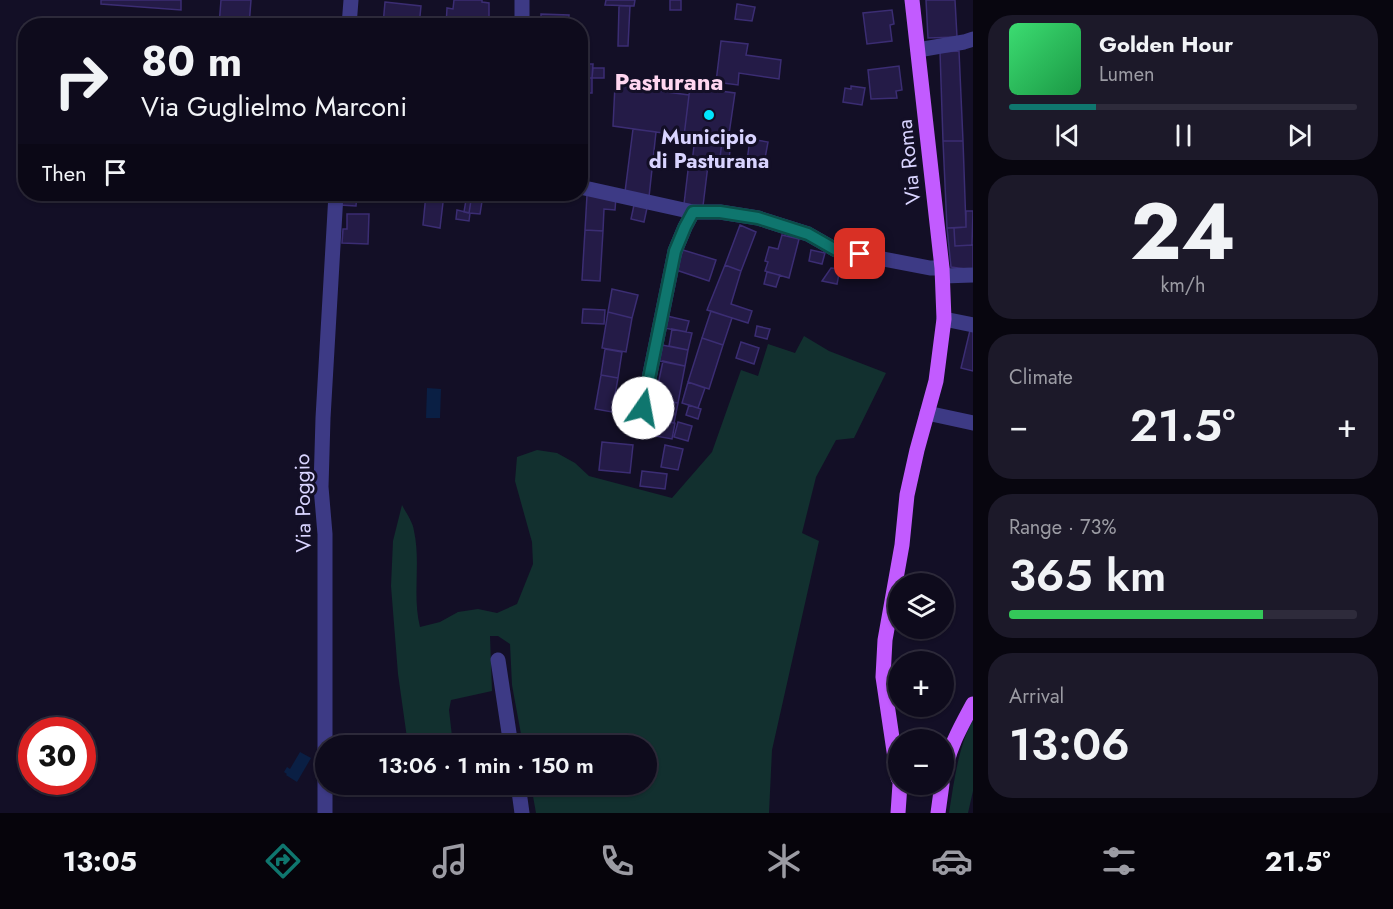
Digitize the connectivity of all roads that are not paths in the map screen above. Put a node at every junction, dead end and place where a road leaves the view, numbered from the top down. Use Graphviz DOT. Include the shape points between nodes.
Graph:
graph roads {
  1 [pos="351,0"];
  2 [pos="522,0"];
  3 [pos="912,0"];
  4 [pos="350,18"];
  5 [pos="522,18"];
  6 [pos="973,39"];
  7 [pos="918,50"];
  8 [pos="588,189"];
  9 [pos="336,201"];
  10 [pos="693,212"];
  11 [pos="943,272"];
  12 [pos="973,275"];
  13 [pos="944,319"];
  14 [pos="973,325"];
  15 [pos="643,408"];
  16 [pos="927,413"];
  17 [pos="973,423"];
  18 [pos="498,660"];
  19 [pos="973,704"];
  20 [pos="891,729"];
  21 [pos="510,735"];
  22 [pos="954,739"];
  23 [pos="520,795"];
  24 [pos="899,795"];
  25 [pos="940,795"];
  26 [pos="325,813"];
  27 [pos="522,813"];
  28 [pos="898,813"];
  29 [pos="938,813"];
  1 -- 4 [label="street"];
  2 -- 5 [label="street"];
  3 -- 7 [label="main road, Via Roma"];
  6 -- 7 [label="street"];
  7 -- 11 [label="main road, Via Roma"];
  8 -- 10 [label="street"];
  9 -- 26 [label="street, Via Poggio" via="321,487 325,534"];
  10 -- 11 [label="street" via="758,218 808,234 836,250"];
  10 -- 15 [label="street" via="675,251"];
  11 -- 12 [label="street"];
  11 -- 13 [label="main road, Via Roma"];
  13 -- 14 [label="street"];
  13 -- 16 [label="main road, Via Roma" via="936,381"];
  16 -- 17 [label="street"];
  16 -- 20 [label="main road, Via Roma" via="907,495 885,640 883,677"];
  18 -- 21 [label="street"];
  19 -- 22 [label="main road"];
  23 -- 27 [label="street"];
  24 -- 28 [label="main road"];
  25 -- 29 [label="main road"];
}
